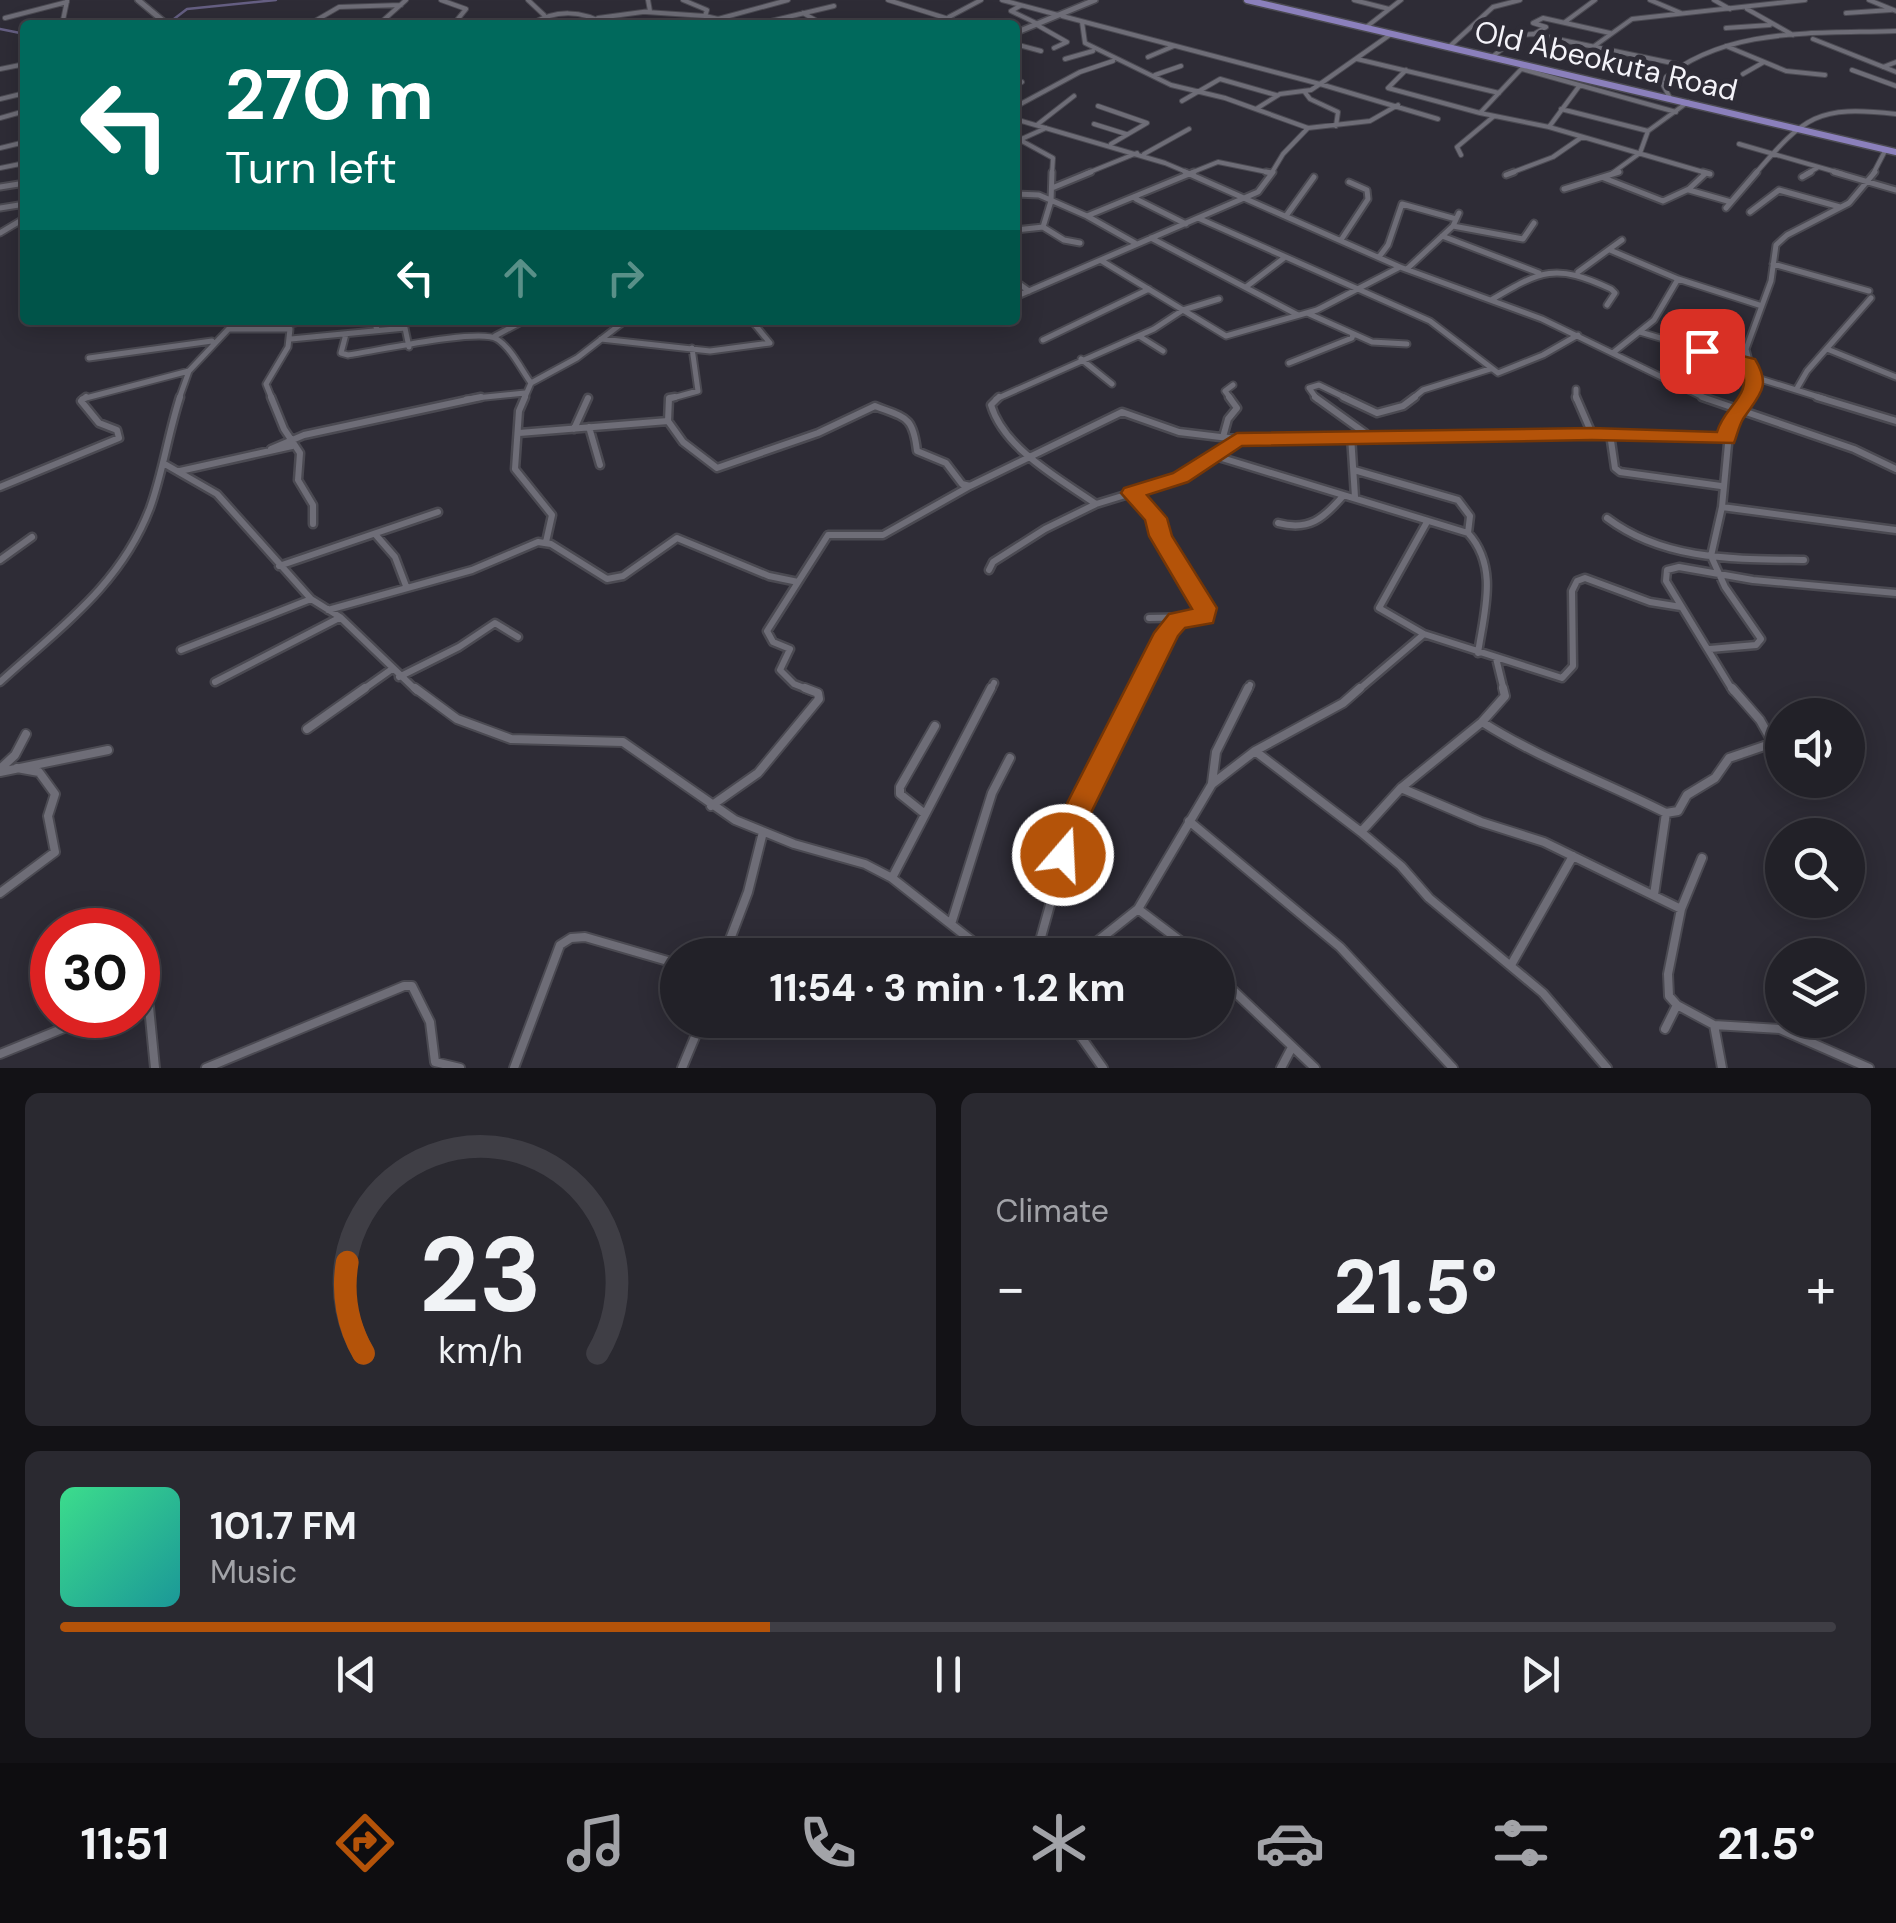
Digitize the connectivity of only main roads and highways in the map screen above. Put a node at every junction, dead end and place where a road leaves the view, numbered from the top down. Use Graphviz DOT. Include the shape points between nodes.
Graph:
graph roads {
  1 [pos="1247,0"];
  2 [pos="1896,152"];
  1 -- 2 [label="highway, Old Abeokuta Road"];
}
